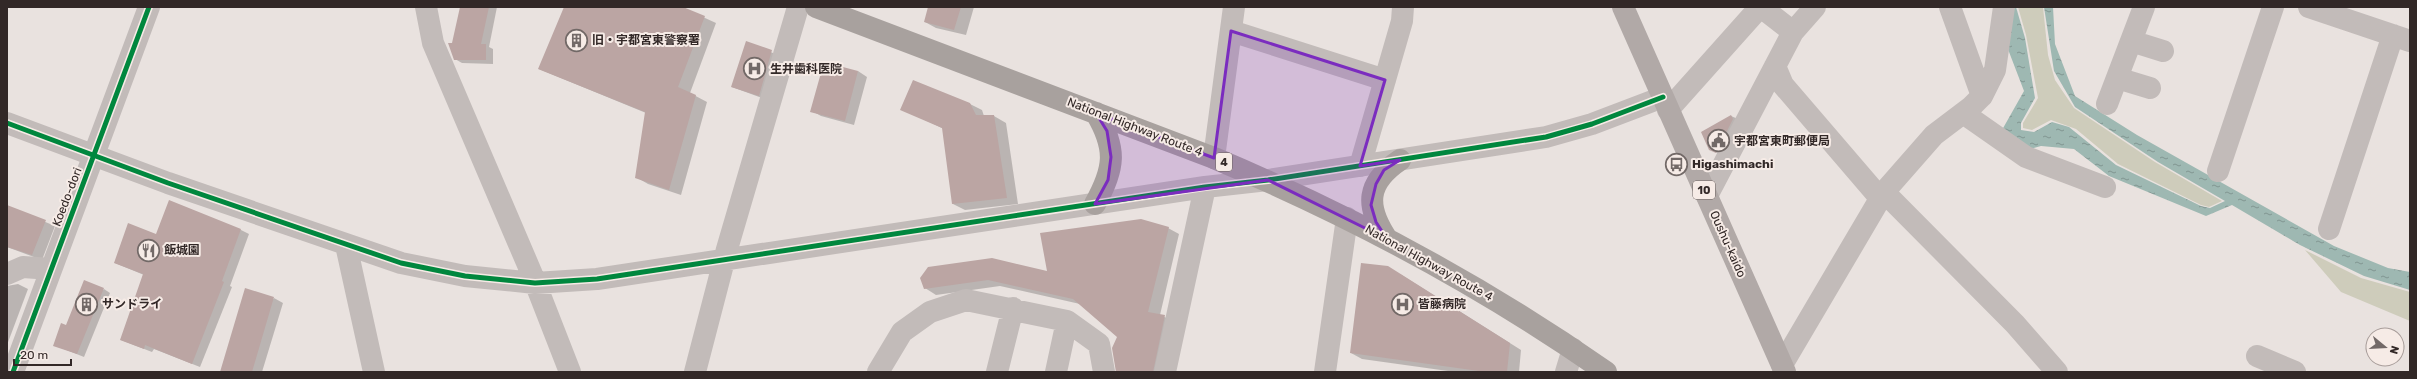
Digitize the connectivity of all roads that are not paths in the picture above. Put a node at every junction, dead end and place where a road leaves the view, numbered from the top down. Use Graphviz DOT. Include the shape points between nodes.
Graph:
graph roads {
  1 [pos="149,7"];
  2 [pos="426,7"];
  3 [pos="798,7"];
  4 [pos="816,7"];
  5 [pos="1234,7"];
  6 [pos="1403,7"];
  7 [pos="1623,7"];
  8 [pos="1760,7"];
  9 [pos="1816,7"];
  10 [pos="1950,7"];
  11 [pos="2004,7"];
  12 [pos="2144,7"];
  13 [pos="2273,7"];
  14 [pos="2323,9"];
  15 [pos="1231,31"];
  16 [pos="1793,32"];
  17 [pos="2402,38"];
  18 [pos="2131,41"];
  19 [pos="2163,51"];
  20 [pos="1775,66"];
  21 [pos="2117,78"];
  22 [pos="1385,80"];
  23 [pos="2150,88"];
  24 [pos="1982,96"];
  25 [pos="1666,104"];
  26 [pos="2107,104"];
  27 [pos="1096,112"];
  28 [pos="1963,114"];
  29 [pos="7,123"];
  30 [pos="93,156"];
  31 [pos="1214,158"];
  32 [pos="1400,160"];
  33 [pos="1360,166"];
  34 [pos="2218,171"];
  35 [pos="1268,180"];
  36 [pos="1205,187"];
  37 [pos="2106,187"];
  38 [pos="1882,195"];
  39 [pos="1707,196"];
  40 [pos="1095,204"];
  41 [pos="1347,218"];
  42 [pos="2329,229"];
  43 [pos="1387,239"];
  44 [pos="346,245"];
  45 [pos="724,260"];
  46 [pos="51,268"];
  47 [pos="7,274"];
  48 [pos="535,283"];
  49 [pos="1013,308"];
  50 [pos="1067,321"];
  51 [pos="1573,349"];
  52 [pos="2257,356"];
  53 [pos="1783,369"];
  54 [pos="13,372"];
  55 [pos="374,372"];
  56 [pos="570,372"];
  57 [pos="695,372"];
  58 [pos="878,372"];
  59 [pos="997,372"];
  60 [pos="1056,372"];
  61 [pos="1104,372"];
  62 [pos="1165,372"];
  63 [pos="1325,372"];
  64 [pos="1566,372"];
  65 [pos="1606,372"];
  66 [pos="2057,372"];
  67 [pos="2295,372"];
  1 -- 30 [label="street, Koedo-dori"];
  2 -- 48 [label="street" via="433,43"];
  3 -- 45 [label="street"];
  4 -- 27 [label="highway, National Highway Route 4 / 4"];
  5 -- 15 [label="street"];
  6 -- 22 [label="street" via="1402,21"];
  7 -- 25 [label="main road, Oushu-kaido / 10"];
  8 -- 16 [label="street"];
  8 -- 25 [label="street"];
  9 -- 16 [label="street"];
  10 -- 24 [label="street"];
  11 -- 24 [label="street" via="1995,70"];
  12 -- 18 [label="street"];
  13 -- 34 [label="street"];
  14 -- 17 [label="street"];
  15 -- 22 [label="street"];
  15 -- 31 [label="street"];
  16 -- 20 [label="street"];
  17 -- 42 [label="street"];
  18 -- 19 [label="street"];
  18 -- 21 [label="street"];
  20 -- 38 [label="street" via="1783,85"];
  20 -- 39 [label="street"];
  21 -- 23 [label="street"];
  21 -- 26 [label="street"];
  22 -- 33 [label="street"];
  24 -- 28 [label="street"];
  25 -- 32 [label="street" via="1546,136"];
  25 -- 39 [label="main road, Oushu-kaido / 10"];
  27 -- 31 [label="highway, National Highway Route 4 / 4"];
  27 -- 40 [label="highway" via="1107,131 1111,157 1108,180"];
  28 -- 37 [label="street" via="2026,157"];
  28 -- 38 [label="street" via="1934,134"];
  29 -- 30 [label="street"];
  30 -- 44 [label="street"];
  30 -- 46 [label="street, Koedo-dori"];
  31 -- 35 [label="highway, National Highway Route 4 / 4"];
  32 -- 33 [label="street"];
  32 -- 43 [label="highway" via="1384,170 1376,184 1371,205 1376,222"];
  33 -- 35 [label="street"];
  35 -- 36 [label="street"];
  35 -- 41 [label="highway, National Highway Route 4 / 4"];
  36 -- 40 [label="street"];
  36 -- 62 [label="street"];
  38 -- 53 [label="street"];
  38 -- 66 [label="street" via="2015,324"];
  39 -- 53 [label="main road, Oushu-kaido / 10"];
  40 -- 45 [label="street"];
  41 -- 43 [label="highway, National Highway Route 4 / 4"];
  41 -- 63 [label="street"];
  43 -- 51 [label="highway, National Highway Route 4 / 4" via="1508,308"];
  44 -- 48 [label="street" via="402,263 465,276"];
  44 -- 55 [label="street"];
  45 -- 48 [label="street" via="597,279"];
  45 -- 57 [label="street"];
  46 -- 47 [label="street" via="23,267"];
  46 -- 54 [label="street, Koedo-dori"];
  48 -- 56 [label="street"];
  49 -- 50 [label="street"];
  49 -- 58 [label="street" via="966,300 930,312 902,332"];
  49 -- 59 [label="street"];
  50 -- 60 [label="street"];
  50 -- 61 [label="street" via="1099,344"];
  51 -- 64 [label="street"];
  51 -- 65 [label="highway, National Highway Route 4 / 4"];
  52 -- 67 [label="street"];
}
